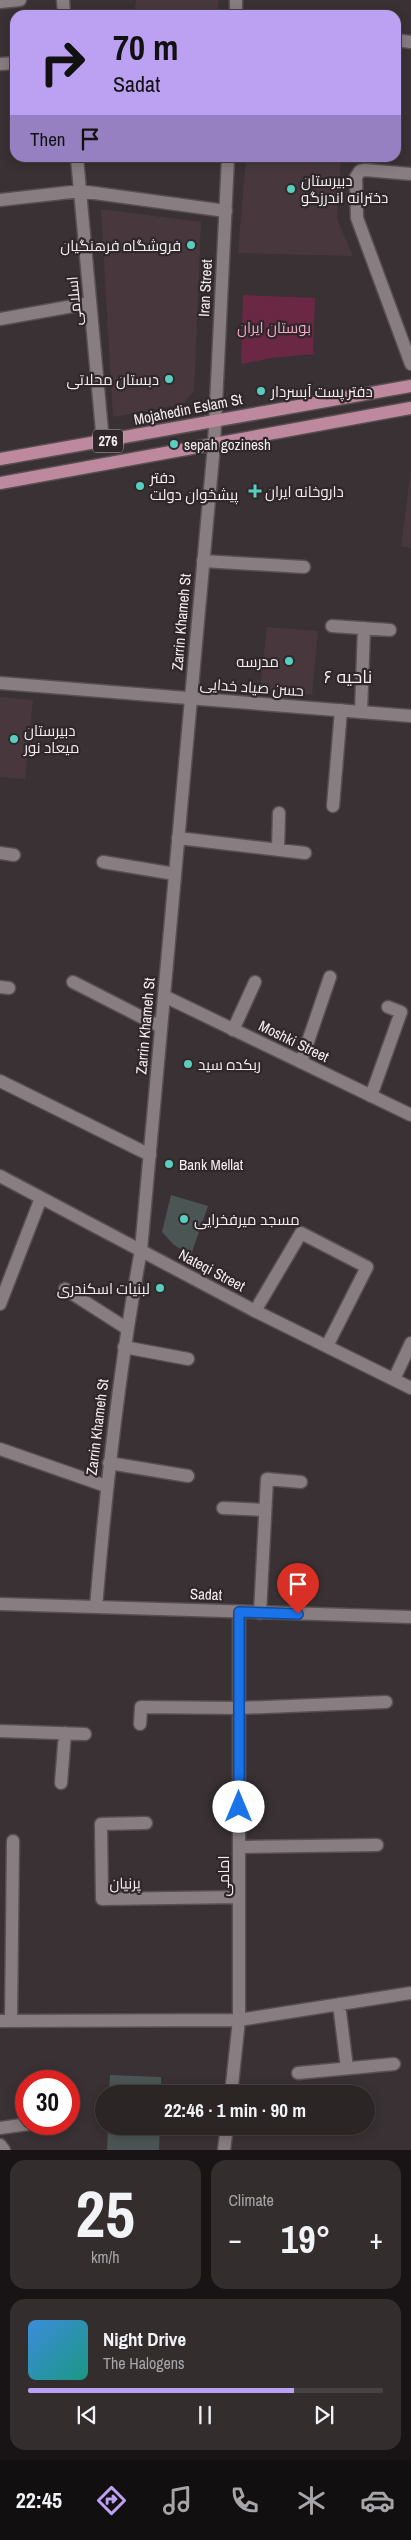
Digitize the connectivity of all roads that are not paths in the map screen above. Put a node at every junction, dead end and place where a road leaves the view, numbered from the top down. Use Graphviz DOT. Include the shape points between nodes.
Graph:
graph roads {
  1 [pos="20,0"];
  2 [pos="0,2"];
  3 [pos="77,162"];
  4 [pos="228,162"];
  5 [pos="411,174"];
  6 [pos="80,191"];
  7 [pos="0,200"];
  8 [pos="226,211"];
  9 [pos="90,304"];
  10 [pos="0,319"];
  11 [pos="411,364"];
  12 [pos="411,386"];
  13 [pos="411,408"];
  14 [pos="215,420"];
  15 [pos="103,442"];
  16 [pos="214,445"];
  17 [pos="0,459"];
  18 [pos="0,483"];
  19 [pos="203,561"];
  20 [pos="304,567"];
  21 [pos="332,626"];
  22 [pos="364,628"];
  23 [pos="390,630"];
  24 [pos="0,683"];
  25 [pos="191,698"];
  26 [pos="341,710"];
  27 [pos="361,712"];
  28 [pos="411,716"];
  29 [pos="333,806"];
  30 [pos="279,813"];
  31 [pos="178,838"];
  32 [pos="278,850"];
  33 [pos="0,853"];
  34 [pos="305,853"];
  35 [pos="14,855"];
  36 [pos="103,862"];
  37 [pos="175,874"];
  38 [pos="330,977"];
  39 [pos="73,982"];
  40 [pos="255,982"];
  41 [pos="164,996"];
  42 [pos="388,1007"];
  43 [pos="161,1027"];
  44 [pos="233,1030"];
  45 [pos="301,1062"];
  46 [pos="0,1082"];
  47 [pos="371,1096"];
  48 [pos="411,1115"];
  49 [pos="150,1155"];
  50 [pos="0,1176"];
  51 [pos="41,1198"];
  52 [pos="141,1250"];
  53 [pos="65,1289"];
  54 [pos="0,1304"];
  55 [pos="255,1311"];
  56 [pos="126,1328"];
  57 [pos="411,1343"];
  58 [pos="326,1346"];
  59 [pos="124,1347"];
  60 [pos="188,1359"];
  61 [pos="394,1379"];
  62 [pos="411,1388"];
  63 [pos="0,1450"];
  64 [pos="109,1463"];
  65 [pos="188,1476"];
  66 [pos="301,1482"];
  67 [pos="106,1486"];
  68 [pos="223,1508"];
  69 [pos="265,1510"];
  70 [pos="0,1604"];
  71 [pos="96,1607"];
  72 [pos="239,1612"];
  73 [pos="260,1612"];
  74 [pos="411,1617"];
  75 [pos="386,1702"];
  76 [pos="239,1708"];
  77 [pos="140,1724"];
  78 [pos="0,1731"];
  79 [pos="65,1733"];
  80 [pos="85,1734"];
  81 [pos="61,1783"];
  82 [pos="146,1823"];
  83 [pos="13,1842"];
  84 [pos="377,1845"];
  85 [pos="239,1847"];
  86 [pos="239,1898"];
  87 [pos="411,1993"];
  88 [pos="339,2004"];
  89 [pos="239,2020"];
  90 [pos="6,2021"];
  91 [pos="394,2064"];
  92 [pos="347,2068"];
  93 [pos="298,2073"];
  94 [pos="232,2085"];
  95 [pos="15,2126"];
  96 [pos="0,2128"];
  97 [pos="226,2135"];
  98 [pos="224,2150"];
  1 -- 2 [label="street"];
  3 -- 6 [label="street, اسلامی"];
  4 -- 8 [label="street, Iran Street"];
  5 -- 11 [label="street" via="365,170 356,177 357,218"];
  6 -- 7 [label="street"];
  6 -- 8 [label="street"];
  6 -- 9 [label="street, اسلامی"];
  8 -- 14 [label="street, Iran Street"];
  9 -- 10 [label="street"];
  9 -- 15 [label="street, اسلامی"];
  12 -- 14 [label="main road, Mojahedin Eslam St / 276"];
  13 -- 16 [label="main road, 276"];
  14 -- 15 [label="main road, Mojahedin Eslam St / 276"];
  14 -- 16 [label="street, Iran Street"];
  15 -- 17 [label="main road, Mojahedin Eslam St / 276"];
  16 -- 18 [label="main road, 276"];
  16 -- 19 [label="street, Zarrin Khameh St"];
  19 -- 20 [label="street"];
  19 -- 25 [label="street, Zarrin Khameh St"];
  21 -- 22 [label="street"];
  22 -- 23 [label="street"];
  22 -- 27 [label="street"];
  24 -- 25 [label="street, حسن صیاد خدایی"];
  25 -- 26 [label="street, حسن صیاد خدایی"];
  25 -- 31 [label="street, Zarrin Khameh St"];
  26 -- 27 [label="street, حسن صیاد خدایی"];
  26 -- 29 [label="street"];
  27 -- 28 [label="street, حسن صیاد خدایی"];
  30 -- 32 [label="street"];
  31 -- 32 [label="street"];
  31 -- 37 [label="street, Zarrin Khameh St"];
  32 -- 34 [label="street"];
  33 -- 35 [label="street"];
  36 -- 37 [label="street"];
  37 -- 41 [label="street, Zarrin Khameh St"];
  38 -- 45 [label="street"];
  39 -- 43 [label="street"];
  40 -- 44 [label="street"];
  41 -- 43 [label="street, Zarrin Khameh St"];
  41 -- 44 [label="street, Moshki Street"];
  42 -- 47 [label="street" via="401,1012"];
  43 -- 49 [label="street, Zarrin Khameh St"];
  44 -- 45 [label="street, Moshki Street"];
  45 -- 47 [label="street, Moshki Street"];
  46 -- 49 [label="street"];
  47 -- 48 [label="street, Moshki Street"];
  49 -- 52 [label="street, Zarrin Khameh St"];
  50 -- 51 [label="street, Nateqi Street"];
  51 -- 52 [label="street, Nateqi Street"];
  51 -- 54 [label="street"];
  52 -- 55 [label="street, Nateqi Street"];
  52 -- 56 [label="street, Zarrin Khameh St"];
  53 -- 56 [label="street"];
  55 -- 58 [label="street, Nateqi Street"];
  55 -- 58 [label="street" via="301,1233 367,1268"];
  56 -- 59 [label="street, Zarrin Khameh St"];
  57 -- 61 [label="street"];
  58 -- 61 [label="street, Nateqi Street"];
  59 -- 60 [label="street"];
  59 -- 64 [label="street, Zarrin Khameh St"];
  61 -- 62 [label="street, Nateqi Street"];
  63 -- 67 [label="street"];
  64 -- 65 [label="street"];
  64 -- 67 [label="street, Zarrin Khameh St"];
  66 -- 69 [label="street" via="267,1479"];
  67 -- 71 [label="street, Zarrin Khameh St"];
  68 -- 69 [label="street"];
  69 -- 73 [label="street"];
  70 -- 71 [label="street, Sadat"];
  71 -- 72 [label="street, Sadat"];
  72 -- 73 [label="street, Sadat"];
  72 -- 76 [label="street, امامی"];
  73 -- 74 [label="street, Sadat"];
  75 -- 76 [label="street"];
  76 -- 77 [label="street" via="141,1707"];
  76 -- 85 [label="street, امامی"];
  78 -- 79 [label="street"];
  79 -- 80 [label="street"];
  79 -- 81 [label="street"];
  82 -- 86 [label="street, پرنیان" via="101,1824 102,1899"];
  83 -- 90 [label="street"];
  84 -- 85 [label="street"];
  85 -- 86 [label="street, امامی"];
  86 -- 89 [label="street, امامی"];
  87 -- 88 [label="street"];
  88 -- 89 [label="street"];
  88 -- 92 [label="street"];
  89 -- 90 [label="street"];
  89 -- 94 [label="street, امامی"];
  91 -- 92 [label="street"];
  92 -- 93 [label="street"];
  95 -- 96 [label="street"];
  97 -- 98 [label="street"];
}
